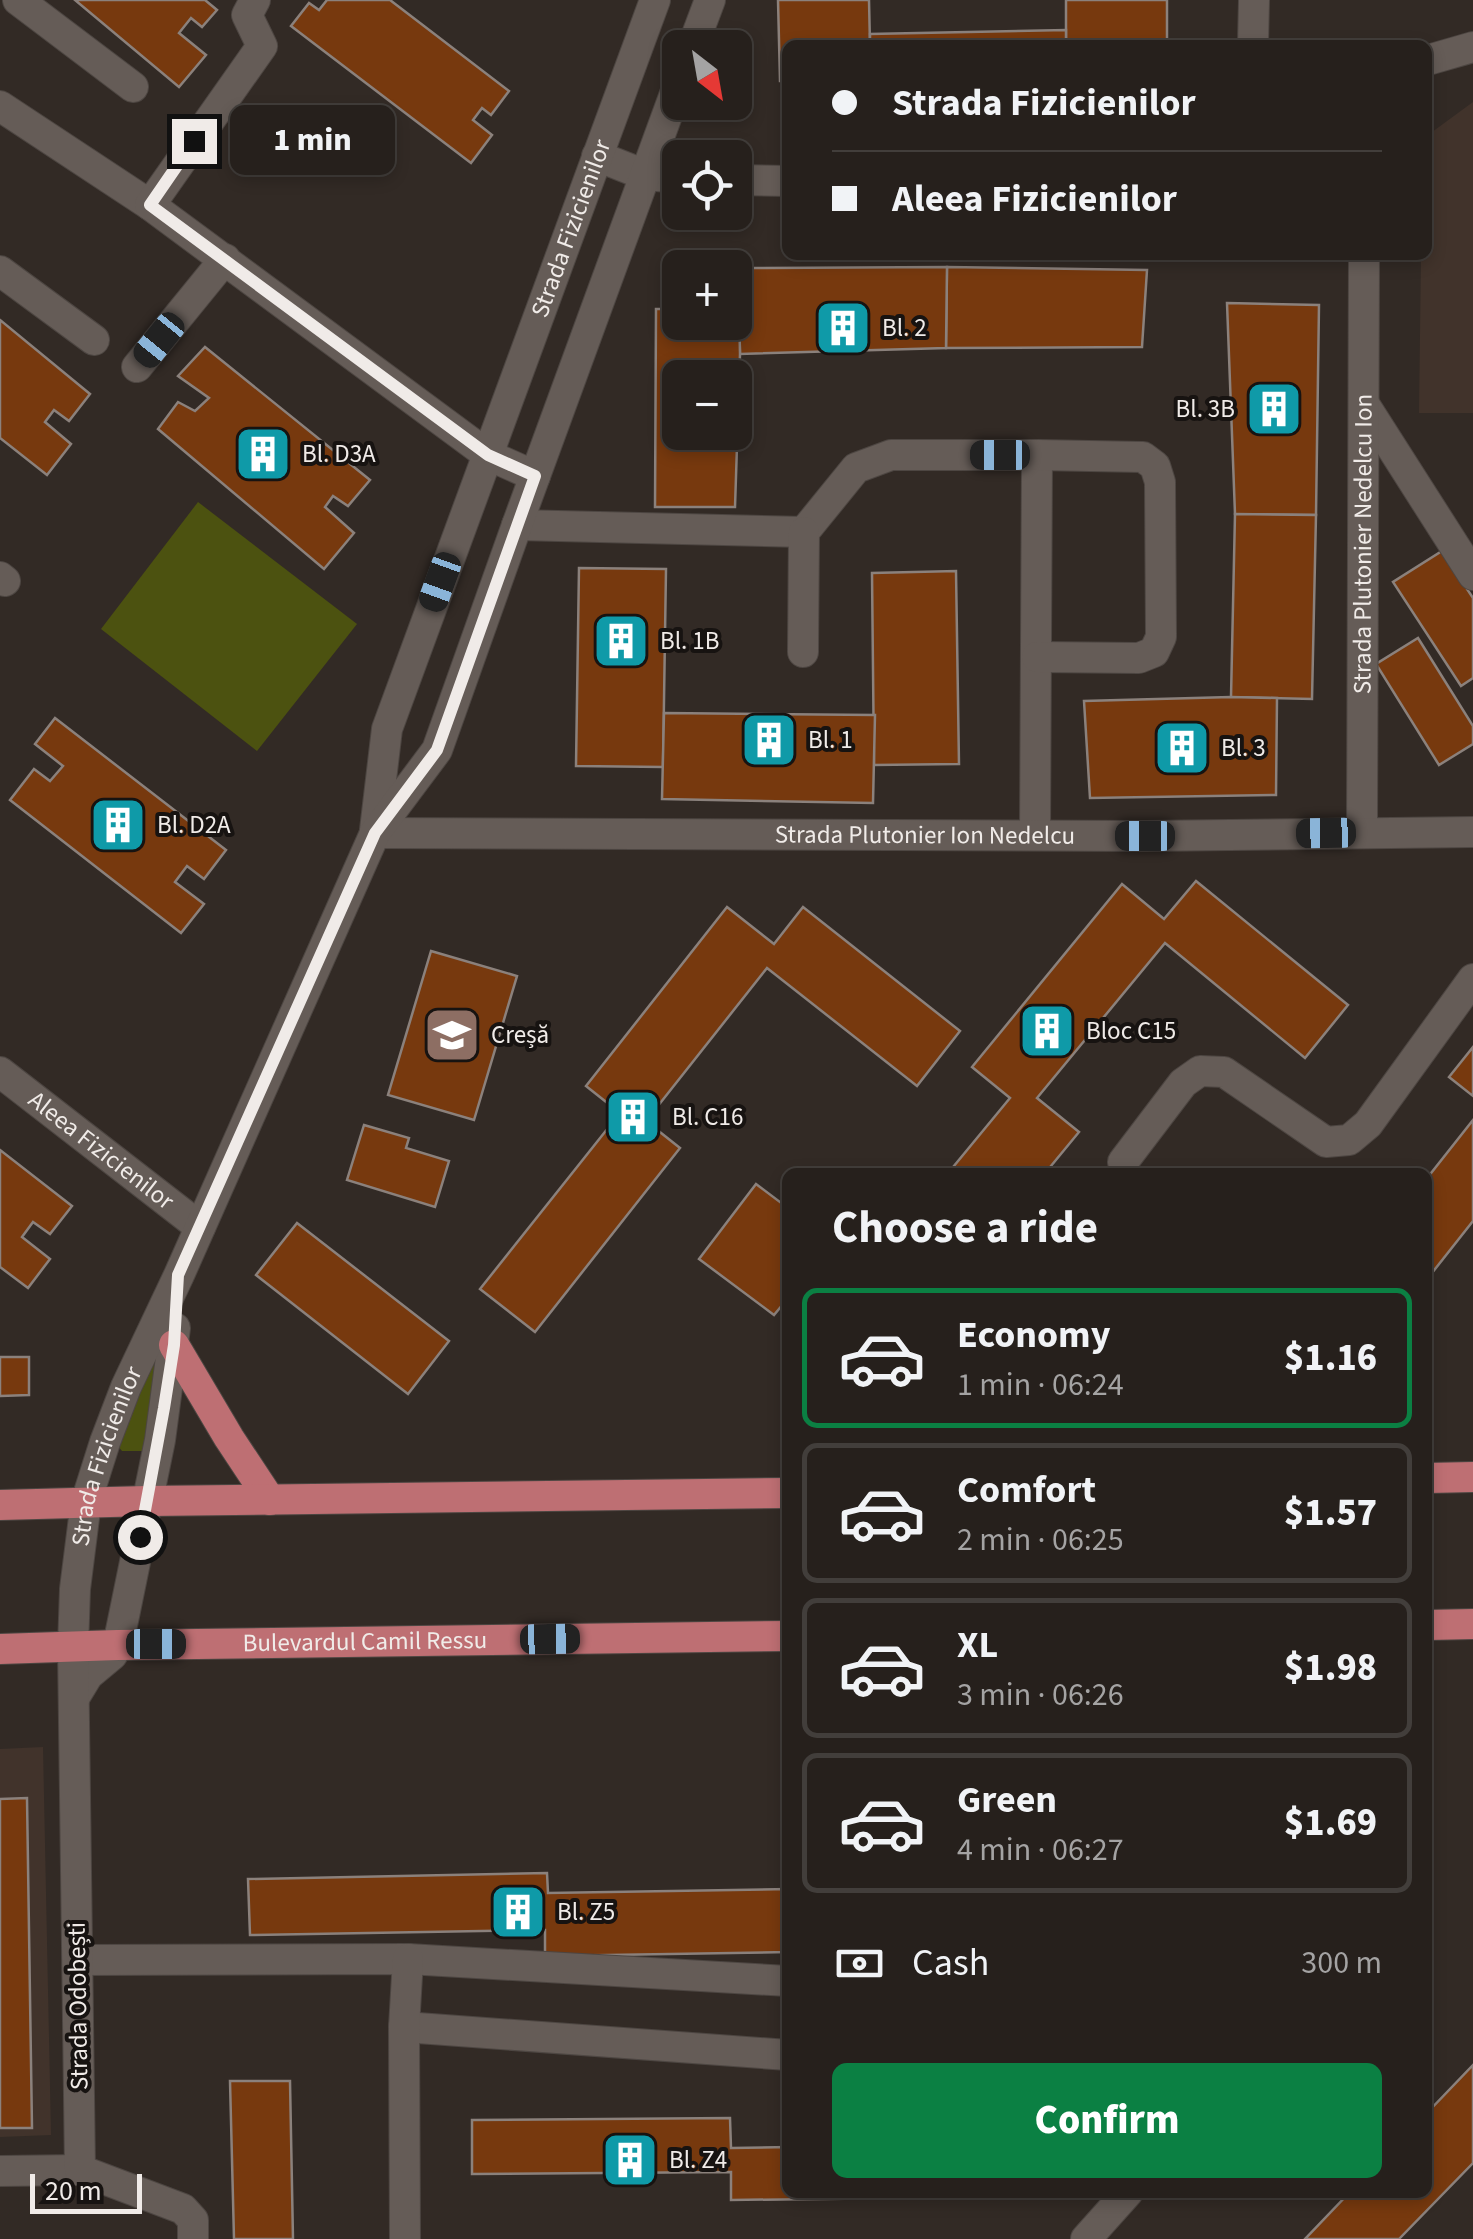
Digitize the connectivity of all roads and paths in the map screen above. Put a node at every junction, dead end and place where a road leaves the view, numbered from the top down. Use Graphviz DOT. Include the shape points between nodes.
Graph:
graph roads {
  1 [pos="18,0"];
  2 [pos="255,0"];
  3 [pos="655,0"];
  4 [pos="710,0"];
  5 [pos="1254,0"];
  6 [pos="699,30"];
  7 [pos="1253,40"];
  8 [pos="1473,47"];
  9 [pos="1432,59"];
  10 [pos="133,88"];
  11 [pos="1,108"];
  12 [pos="665,120"];
  13 [pos="597,156"];
  14 [pos="645,175"];
  15 [pos="662,176"];
  16 [pos="752,180"];
  17 [pos="782,180"];
  18 [pos="150,205"];
  19 [pos="226,259"];
  20 [pos="1364,260"];
  21 [pos="0,271"];
  22 [pos="94,340"];
  23 [pos="137,368"];
  24 [pos="1364,404"];
  25 [pos="488,455"];
  26 [pos="1037,455"];
  27 [pos="535,476"];
  28 [pos="517,525"];
  29 [pos="804,532"];
  30 [pos="1473,575"];
  31 [pos="803,652"];
  32 [pos="1037,657"];
  33 [pos="1362,832"];
  34 [pos="1473,832"];
  35 [pos="375,833"];
  36 [pos="1034,835"];
  37 [pos="1473,979"];
  38 [pos="0,1072"];
  39 [pos="1123,1162"];
  40 [pos="200,1226"];
  41 [pos="178,1275"];
  42 [pos="174,1345"];
  43 [pos="1473,1477"];
  44 [pos="1432,1478"];
  45 [pos="782,1493"];
  46 [pos="270,1500"];
  47 [pos="147,1501"];
  48 [pos="86,1502"];
  49 [pos="0,1505"];
  50 [pos="1473,1624"];
  51 [pos="1432,1625"];
  52 [pos="782,1636"];
  53 [pos="118,1644"];
  54 [pos="73,1647"];
  55 [pos="0,1648"];
  56 [pos="74,1698"];
  57 [pos="408,1959"];
  58 [pos="78,1960"];
  59 [pos="782,1981"];
  60 [pos="404,2027"];
  61 [pos="782,2055"];
  62 [pos="80,2170"];
  63 [pos="0,2171"];
  64 [pos="1123,2198"];
  65 [pos="193,2239"];
  66 [pos="406,2239"];
  67 [pos="1086,2239"];
  1 -- 10 [label="street"];
  2 -- 18 [label="street" via="248,14 262,46"];
  3 -- 13 [label="street, Strada Fizicienilor"];
  4 -- 6 [label="street"];
  5 -- 7 [label="street"];
  8 -- 9 [label="street"];
  11 -- 18 [label="street"];
  12 -- 14 [label="street, Strada Fizicienilor"];
  13 -- 14 [label="street"];
  13 -- 25 [label="street, Strada Fizicienilor"];
  14 -- 15 [label="street"];
  14 -- 27 [label="street, Strada Fizicienilor"];
  16 -- 17 [label="street"];
  18 -- 19 [label="street"];
  19 -- 23 [label="street"];
  19 -- 25 [label="street"];
  20 -- 24 [label="street, Strada Plutonier Nedelcu Ion"];
  21 -- 22 [label="street"];
  24 -- 30 [label="street"];
  24 -- 33 [label="street, Strada Plutonier Nedelcu Ion"];
  25 -- 27 [label="street"];
  25 -- 35 [label="street, Strada Fizicienilor" via="387,729"];
  26 -- 29 [label="street" via="891,455 856,468"];
  26 -- 32 [label="street"];
  26 -- 32 [label="street" via="1143,457 1160,482 1160,637 1154,652 1139,658"];
  27 -- 28 [label="street, Strada Fizicienilor"];
  28 -- 29 [label="street"];
  28 -- 35 [label="street, Strada Fizicienilor" via="437,750"];
  29 -- 31 [label="street"];
  32 -- 36 [label="street"];
  33 -- 34 [label="street, Strada Plutonier Ion Nedelcu"];
  33 -- 36 [label="street, Strada Plutonier Ion Nedelcu"];
  35 -- 36 [label="street, Strada Plutonier Ion Nedelcu"];
  35 -- 40 [label="street, Strada Fizicienilor"];
  37 -- 39 [label="street" via="1368,1124 1349,1140 1326,1142 1224,1072 1200,1071 1183,1083"];
  38 -- 40 [label="street, Aleea Fizicienilor"];
  40 -- 41 [label="street, Strada Fizicienilor"];
  41 -- 42 [label="street, Strada Fizicienilor"];
  41 -- 48 [label="street, Strada Fizicienilor" via="126,1387"];
  42 -- 46 [label="main road"];
  42 -- 47 [label="street, Strada Fizicienilor"];
  43 -- 44 [label="main road"];
  45 -- 46 [label="main road"];
  46 -- 47 [label="main road"];
  47 -- 48 [label="main road"];
  47 -- 53 [label="street, Strada Fizicienilor"];
  48 -- 49 [label="main road"];
  48 -- 54 [label="street, Strada Fizicienilor"];
  50 -- 51 [label="main road"];
  52 -- 53 [label="main road, Bulevardul Camil Ressu"];
  53 -- 54 [label="main road, Bulevardul Camil Ressu"];
  53 -- 56 [label="street"];
  54 -- 55 [label="main road, Bulevardul Camil Ressu"];
  54 -- 56 [label="street, Strada Odobești"];
  56 -- 58 [label="street, Strada Odobești"];
  57 -- 58 [label="street"];
  57 -- 59 [label="street"];
  57 -- 60 [label="street"];
  58 -- 62 [label="street, Strada Odobești"];
  60 -- 61 [label="street"];
  60 -- 66 [label="street"];
  62 -- 63 [label="street"];
  62 -- 65 [label="street" via="183,2209 192,2220"];
  64 -- 67 [label="street"];
}
